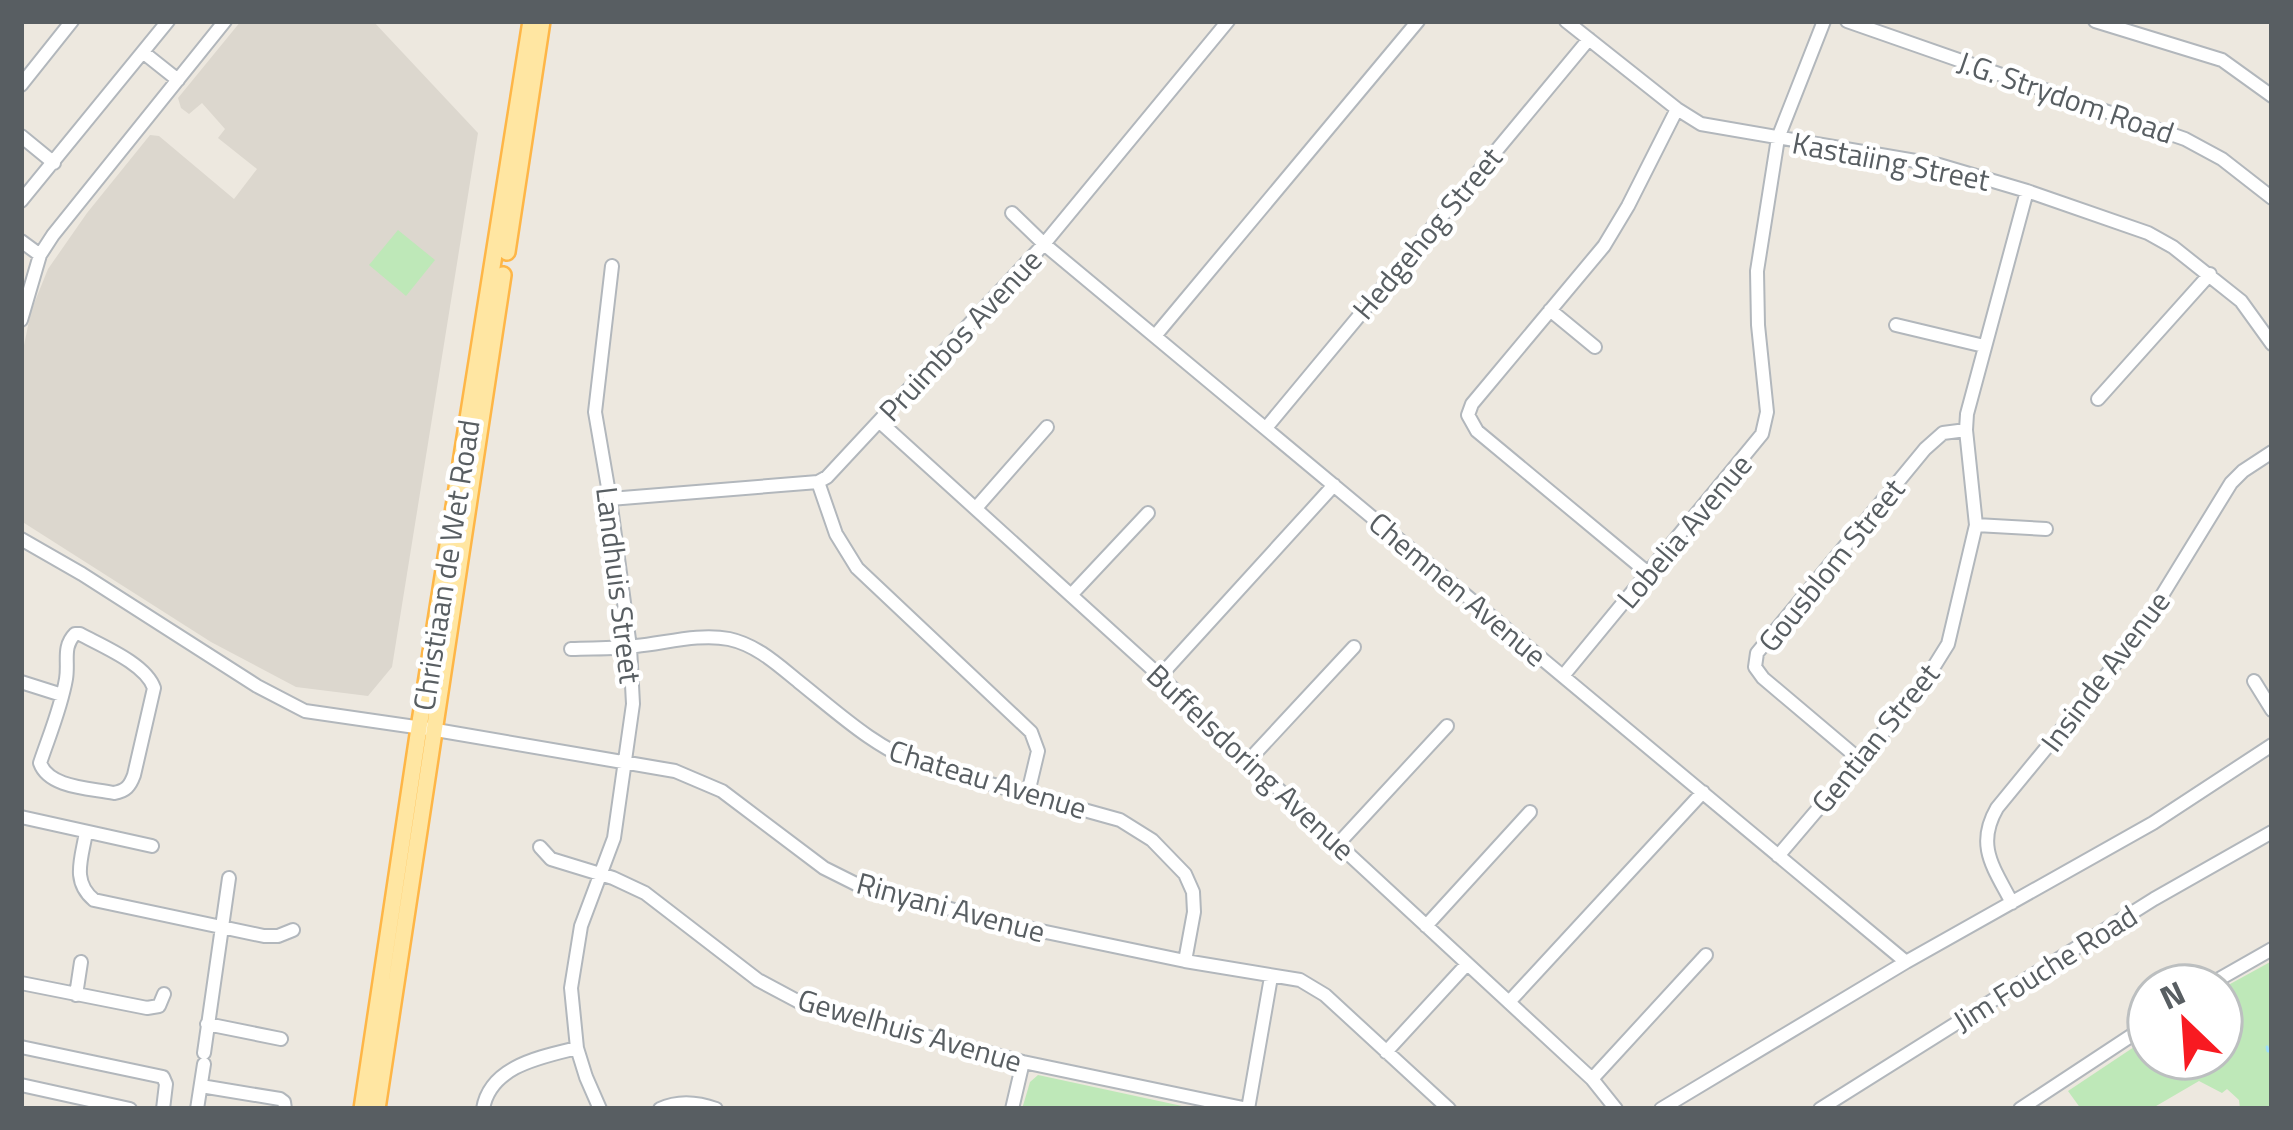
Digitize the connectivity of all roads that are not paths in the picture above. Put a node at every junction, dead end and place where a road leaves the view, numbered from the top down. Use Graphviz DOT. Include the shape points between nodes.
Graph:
graph roads {
  1 [pos="72,21"];
  2 [pos="167,21"];
  3 [pos="225,21"];
  4 [pos="531,21"];
  5 [pos="542,21"];
  6 [pos="1228,21"];
  7 [pos="1418,21"];
  8 [pos="1566,21"];
  9 [pos="1824,21"];
  10 [pos="1847,21"];
  11 [pos="2095,21"];
  12 [pos="1589,39"];
  13 [pos="144,53"];
  14 [pos="178,80"];
  15 [pos="21,85"];
  16 [pos="2272,95"];
  17 [pos="1677,110"];
  18 [pos="21,136"];
  19 [pos="1778,138"];
  20 [pos="54,163"];
  21 [pos="2027,191"];
  22 [pos="2272,198"];
  23 [pos="21,201"];
  24 [pos="1012,213"];
  25 [pos="21,241"];
  26 [pos="1044,244"];
  27 [pos="40,255"];
  28 [pos="612,266"];
  29 [pos="2210,274"];
  30 [pos="1550,310"];
  31 [pos="21,320"];
  32 [pos="1896,325"];
  33 [pos="1155,336"];
  34 [pos="2272,344"];
  35 [pos="1984,346"];
  36 [pos="1594,347"];
  37 [pos="2098,399"];
  38 [pos="880,422"];
  39 [pos="1047,427"];
  40 [pos="1266,428"];
  41 [pos="1966,430"];
  42 [pos="2272,452"];
  43 [pos="818,482"];
  44 [pos="1334,485"];
  45 [pos="610,499"];
  46 [pos="976,508"];
  47 [pos="1148,513"];
  48 [pos="1976,525"];
  49 [pos="2045,529"];
  50 [pos="21,542"];
  51 [pos="1648,573"];
  52 [pos="1070,595"];
  53 [pos="630,647"];
  54 [pos="1354,647"];
  55 [pos="572,649"];
  56 [pos="1160,676"];
  57 [pos="1563,676"];
  58 [pos="2254,681"];
  59 [pos="21,682"];
  60 [pos="62,694"];
  61 [pos="2272,710"];
  62 [pos="1447,725"];
  63 [pos="428,729"];
  64 [pos="2272,745"];
  65 [pos="1859,759"];
  66 [pos="1248,761"];
  67 [pos="626,764"];
  68 [pos="1703,792"];
  69 [pos="1028,794"];
  70 [pos="1530,812"];
  71 [pos="21,817"];
  72 [pos="86,832"];
  73 [pos="2272,832"];
  74 [pos="1338,844"];
  75 [pos="152,846"];
  76 [pos="540,847"];
  77 [pos="1778,856"];
  78 [pos="602,874"];
  79 [pos="230,878"];
  80 [pos="2012,903"];
  81 [pos="1426,926"];
  82 [pos="222,928"];
  83 [pos="292,930"];
  84 [pos="2272,950"];
  85 [pos="1706,955"];
  86 [pos="1185,961"];
  87 [pos="81,962"];
  88 [pos="1906,962"];
  89 [pos="1467,964"];
  90 [pos="2245,965"];
  91 [pos="1271,977"];
  92 [pos="21,983"];
  93 [pos="164,994"];
  94 [pos="76,995"];
  95 [pos="1509,1003"];
  96 [pos="207,1024"];
  97 [pos="281,1039"];
  98 [pos="2125,1040"];
  99 [pos="21,1047"];
  100 [pos="577,1048"];
  101 [pos="1386,1052"];
  102 [pos="1022,1062"];
  103 [pos="1592,1079"];
  104 [pos="21,1085"];
  105 [pos="201,1086"];
  106 [pos="130,1109"];
  107 [pos="163,1109"];
  108 [pos="197,1109"];
  109 [pos="285,1109"];
  110 [pos="362,1109"];
  111 [pos="377,1109"];
  112 [pos="483,1109"];
  113 [pos="601,1109"];
  114 [pos="660,1109"];
  115 [pos="716,1109"];
  116 [pos="1012,1109"];
  117 [pos="1248,1109"];
  118 [pos="1449,1109"];
  119 [pos="1616,1109"];
  120 [pos="1661,1109"];
  121 [pos="1820,1109"];
  122 [pos="2020,1109"];
  1 -- 15 [label="street"];
  2 -- 13 [label="street"];
  3 -- 14 [label="street"];
  4 -- 63 [label="main road, Christiaan de Wet Road"];
  5 -- 63 [label="main road, Christiaan de Wet Road"];
  6 -- 26 [label="street, Pruimbos Avenue"];
  7 -- 33 [label="street"];
  8 -- 12 [label="street, Kastaiing Street"];
  9 -- 19 [label="street, Lobelia Avenue"];
  10 -- 22 [label="street, J.G. Strydom Road" via="2185,139"];
  11 -- 16 [label="street" via="2222,60"];
  12 -- 17 [label="street, Kastaiing Street"];
  12 -- 40 [label="street, Hedgehog Street"];
  13 -- 14 [label="street"];
  13 -- 20 [label="street"];
  14 -- 27 [label="street"];
  17 -- 19 [label="street, Kastaiing Street" via="1701,124"];
  17 -- 30 [label="street" via="1615,229"];
  18 -- 20 [label="street"];
  19 -- 21 [label="street, Kastaiing Street" via="1939,165"];
  19 -- 51 [label="street, Lobelia Avenue" via="1756,290 1766,423"];
  20 -- 23 [label="street"];
  21 -- 29 [label="street, Kastaiing Street" via="2148,233"];
  21 -- 35 [label="street, Gentian Street"];
  24 -- 26 [label="street, Chemnen Avenue"];
  25 -- 27 [label="street"];
  26 -- 33 [label="street, Chemnen Avenue"];
  26 -- 38 [label="street, Pruimbos Avenue"];
  27 -- 31 [label="street"];
  28 -- 45 [label="street, Landhuis Street" via="595,405"];
  29 -- 34 [label="street, Kastaiing Street"];
  29 -- 37 [label="street"];
  30 -- 36 [label="street"];
  30 -- 51 [label="street" via="1472,404 1469,421"];
  32 -- 35 [label="street"];
  33 -- 40 [label="street, Chemnen Avenue"];
  35 -- 41 [label="street, Gentian Street"];
  38 -- 43 [label="street, Pruimbos Avenue"];
  38 -- 46 [label="street, Buffelsdoring Avenue"];
  39 -- 46 [label="street"];
  40 -- 44 [label="street, Chemnen Avenue"];
  41 -- 48 [label="street, Gentian Street"];
  41 -- 65 [label="street, Gousblom Street" via="1942,434 1925,449 1756,653 1763,679"];
  42 -- 80 [label="street, Insinde Avenue" via="2231,483 2134,641 1997,808 1985,843"];
  43 -- 45 [label="street"];
  43 -- 69 [label="street" via="857,568 1031,732 1038,751"];
  44 -- 56 [label="street"];
  44 -- 57 [label="street, Chemnen Avenue"];
  45 -- 53 [label="street, Landhuis Street"];
  46 -- 52 [label="street, Buffelsdoring Avenue"];
  47 -- 52 [label="street"];
  48 -- 49 [label="street"];
  48 -- 65 [label="street, Gentian Street" via="1948,644"];
  50 -- 63 [label="street, Rinyani Avenue" via="305,711"];
  51 -- 57 [label="street, Lobelia Avenue"];
  52 -- 56 [label="street, Buffelsdoring Avenue"];
  53 -- 55 [label="street, Chateau Avenue"];
  53 -- 67 [label="street, Landhuis Street"];
  53 -- 69 [label="street, Chateau Avenue" via="705,638 742,643 893,753"];
  54 -- 66 [label="street"];
  56 -- 66 [label="street, Buffelsdoring Avenue"];
  57 -- 68 [label="street, Chemnen Avenue"];
  58 -- 61 [label="street"];
  59 -- 60 [label="street"];
  60 -- 60 [label="street" via="41,770 50,779 123,792 134,775 152,680 75,634"];
  62 -- 74 [label="street"];
  63 -- 67 [label="street, Rinyani Avenue"];
  63 -- 110 [label="main road, Christiaan de Wet Road"];
  63 -- 111 [label="main road, Christiaan de Wet Road"];
  64 -- 80 [label="street"];
  65 -- 77 [label="street, Gentian Street"];
  66 -- 74 [label="street, Buffelsdoring Avenue"];
  67 -- 78 [label="street, Landhuis Street"];
  67 -- 86 [label="street, Rinyani Avenue" via="707,783 864,888"];
  68 -- 77 [label="street, Chemnen Avenue"];
  68 -- 95 [label="street"];
  69 -- 86 [label="street, Chateau Avenue" via="1120,820 1174,861 1194,901"];
  70 -- 81 [label="street"];
  71 -- 72 [label="street"];
  72 -- 75 [label="street"];
  72 -- 82 [label="street" via="80,881 94,900"];
  73 -- 121 [label="street, Jim Fouche Road"];
  74 -- 81 [label="street, Buffelsdoring Avenue"];
  76 -- 78 [label="street, Gewelhuis Avenue" via="551,859"];
  77 -- 88 [label="street, Chemnen Avenue"];
  78 -- 100 [label="street, Landhuis Street" via="572,975"];
  78 -- 102 [label="street, Gewelhuis Avenue" via="645,892 758,980 803,1004"];
  79 -- 82 [label="street"];
  80 -- 88 [label="street"];
  81 -- 89 [label="street, Buffelsdoring Avenue"];
  82 -- 83 [label="street" via="271,937"];
  82 -- 96 [label="street"];
  84 -- 90 [label="street"];
  85 -- 103 [label="street"];
  86 -- 91 [label="street, Rinyani Avenue"];
  87 -- 94 [label="street"];
  88 -- 120 [label="street"];
  89 -- 95 [label="street, Buffelsdoring Avenue"];
  89 -- 101 [label="street"];
  91 -- 101 [label="street, Rinyani Avenue" via="1312,986"];
  91 -- 117 [label="street"];
  92 -- 94 [label="street"];
  93 -- 94 [label="street" via="153,1008"];
  95 -- 103 [label="street, Buffelsdoring Avenue"];
  96 -- 97 [label="street"];
  96 -- 105 [label="street"];
  98 -- 122 [label="street"];
  99 -- 107 [label="street" via="164,1077"];
  100 -- 112 [label="street" via="506,1074 486,1093"];
  100 -- 113 [label="street, Landhuis Street"];
  101 -- 118 [label="street, Rinyani Avenue"];
  102 -- 116 [label="street"];
  102 -- 117 [label="street, Gewelhuis Avenue"];
  103 -- 119 [label="street, Buffelsdoring Avenue"];
  104 -- 106 [label="street"];
  105 -- 108 [label="street"];
  105 -- 109 [label="street" via="280,1099"];
  114 -- 115 [label="street"];
}
